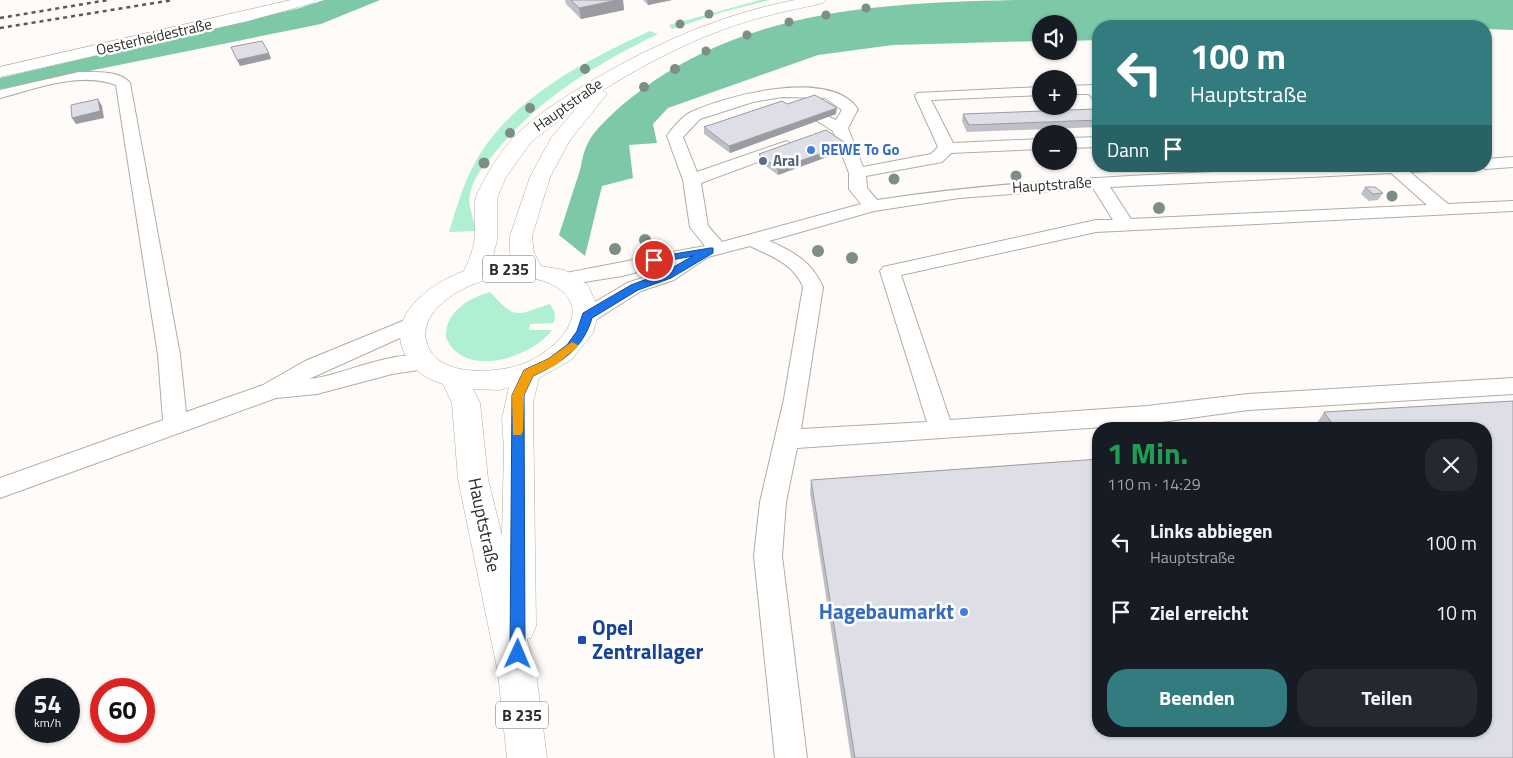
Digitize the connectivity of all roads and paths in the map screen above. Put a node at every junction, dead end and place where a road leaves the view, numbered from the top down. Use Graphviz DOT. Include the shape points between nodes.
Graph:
graph roads {
  1 [pos="308,0"];
  2 [pos="818,0"];
  3 [pos="0,72"];
  4 [pos="615,74"];
  5 [pos="1077,90"];
  6 [pos="1092,90"];
  7 [pos="1032,91"];
  8 [pos="782,93"];
  9 [pos="0,94"];
  10 [pos="801,106"];
  11 [pos="822,127"];
  12 [pos="840,128"];
  13 [pos="805,140"];
  14 [pos="1092,142"];
  15 [pos="1077,143"];
  16 [pos="1032,144"];
  17 [pos="947,148"];
  18 [pos="1513,162"];
  19 [pos="1492,164"];
  20 [pos="1310,172"];
  21 [pos="1400,172"];
  22 [pos="857,173"];
  23 [pos="692,180"];
  24 [pos="1098,182"];
  25 [pos="873,206"];
  26 [pos="1513,206"];
  27 [pos="1443,209"];
  28 [pos="1126,225"];
  29 [pos="750,238"];
  30 [pos="714,249"];
  31 [pos="531,269"];
  32 [pos="474,275"];
  33 [pos="565,279"];
  34 [pos="587,316"];
  35 [pos="415,323"];
  36 [pos="424,363"];
  37 [pos="528,373"];
  38 [pos="454,378"];
  39 [pos="1513,386"];
  40 [pos="271,391"];
  41 [pos="175,426"];
  42 [pos="940,430"];
  43 [pos="789,439"];
  44 [pos="0,488"];
  45 [pos="517,673"];
  46 [pos="527,758"];
  47 [pos="791,758"];
  1 -- 3 [label="main road, Oesterheidestraße"];
  2 -- 4 [label="main road, Hauptstraße / B 235" via="700,31 648,54"];
  4 -- 31 [label="main road, Hauptstraße / B 235" via="561,138 540,177 521,236 522,253"];
  4 -- 32 [label="main road, Hauptstraße / B 235" via="550,115 523,138 508,157 486,199 486,238 483,256"];
  5 -- 6 [label="lane"];
  7 -- 17 [label="lane" via="922,96"];
  8 -- 10 [label="lane"];
  8 -- 12 [label="lane" via="828,94 850,109"];
  8 -- 23 [label="lane" via="750,98 675,136"];
  9 -- 41 [label="lane" via="84,76 111,76 122,83 169,355"];
  11 -- 12 [label="lane"];
  12 -- 22 [label="lane"];
  13 -- 23 [label="lane" via="746,154"];
  14 -- 15 [label="lane"];
  16 -- 17 [label="lane"];
  17 -- 22 [label="lane" via="936,158"];
  18 -- 19 [label="lane"];
  20 -- 24 [label="lane, Hauptstraße"];
  21 -- 27 [label="lane"];
  22 -- 25 [label="lane" via="858,189"];
  23 -- 30 [label="lane" via="699,227"];
  24 -- 25 [label="lane, Hauptstraße" via="959,193"];
  24 -- 28 [label="lane"];
  25 -- 29 [label="lane, Hauptstraße"];
  26 -- 27 [label="lane"];
  27 -- 28 [label="lane"];
  28 -- 42 [label="lane" via="1087,228 890,271"];
  29 -- 30 [label="lane, Hauptstraße"];
  29 -- 43 [label="lane" via="797,264 810,278 812,287"];
  30 -- 33 [label="lane, Hauptstraße"];
  30 -- 34 [label="lane, Hauptstraße" via="667,276 634,287"];
  31 -- 32 [label="main road, Hauptstraße / B 235" via="493,270"];
  31 -- 33 [label="main road, Hauptstraße / B 235"];
  32 -- 35 [label="main road, Hauptstraße / B 235" via="438,294"];
  33 -- 34 [label="main road, Hauptstraße / B 235" via="582,295"];
  34 -- 37 [label="main road" via="582,332 571,348 552,362"];
  35 -- 36 [label="main road" via="413,344"];
  35 -- 40 [label="lane" via="313,366"];
  36 -- 38 [label="main road"];
  36 -- 40 [label="lane" via="392,366 318,386"];
  37 -- 38 [label="main road" via="490,381"];
  37 -- 45 [label="main road, Hauptstraße / B 235" via="518,395 516,428 520,449"];
  38 -- 45 [label="main road, Hauptstraße / B 235" via="466,403 473,479"];
  39 -- 42 [label="lane" via="1248,402 1147,416"];
  40 -- 41 [label="lane"];
  41 -- 44 [label="lane"];
  42 -- 43 [label="lane"];
  43 -- 47 [label="lane" via="773,502 768,556"];
  45 -- 46 [label="main road, Hauptstraße / B 235"];
}
